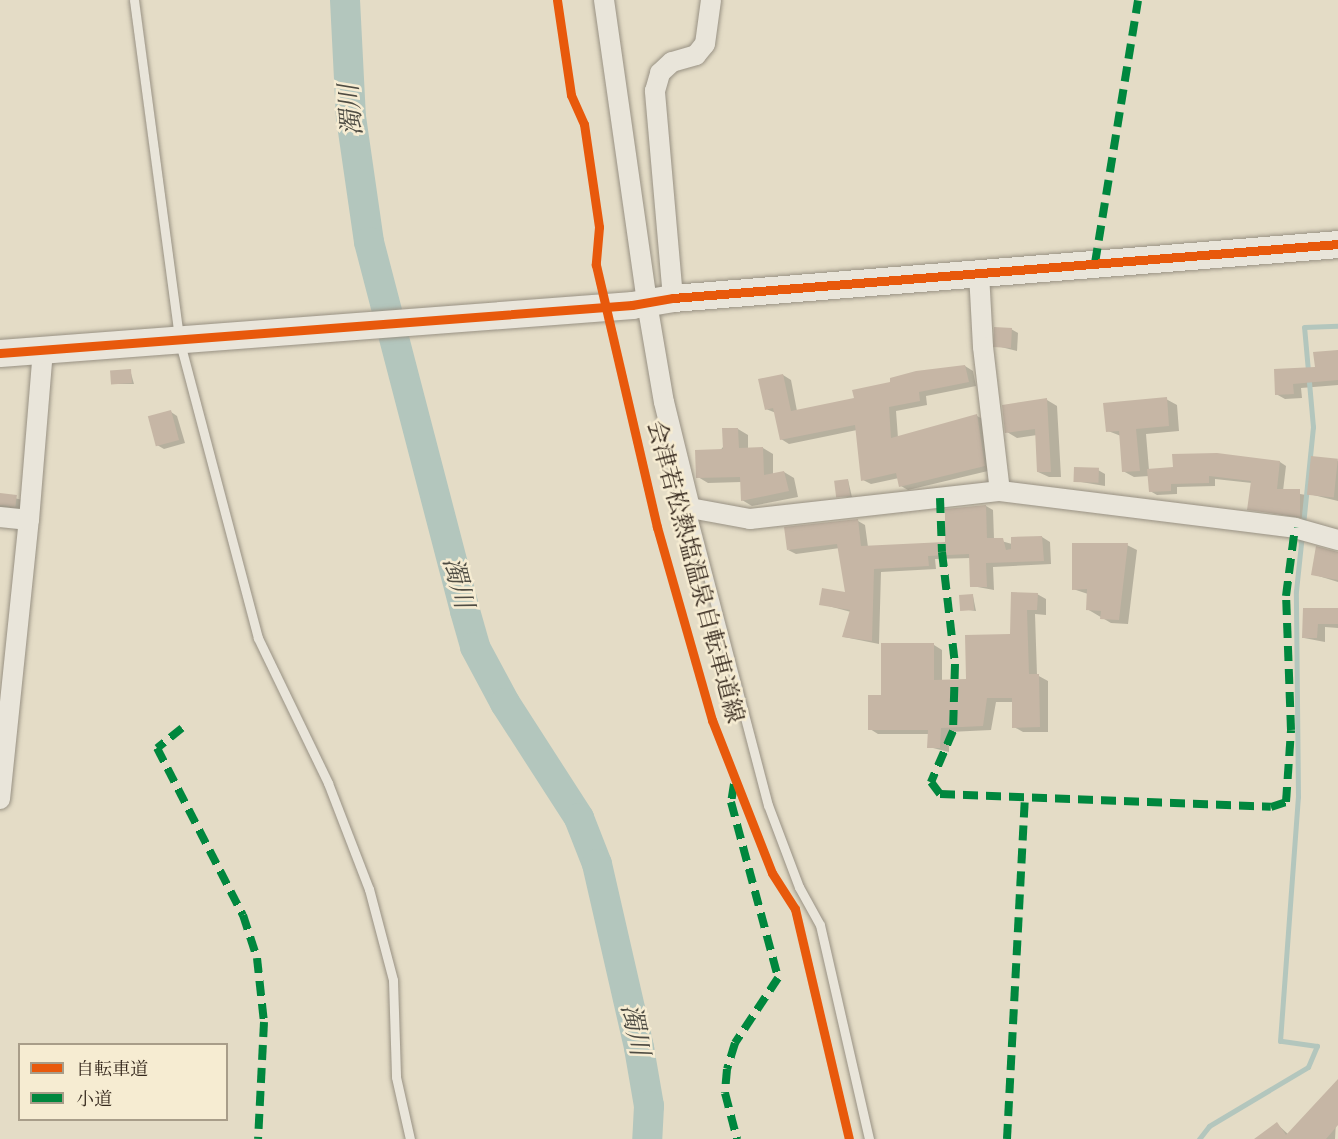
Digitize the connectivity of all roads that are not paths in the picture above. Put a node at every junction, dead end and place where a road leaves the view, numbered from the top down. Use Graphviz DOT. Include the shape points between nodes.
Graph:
graph roads {
  1 [pos="134,0"];
  2 [pos="604,0"];
  3 [pos="711,0"];
  4 [pos="1338,244"];
  5 [pos="978,273"];
  6 [pos="651,302"];
  7 [pos="189,338"];
  8 [pos="42,350"];
  9 [pos="0,353"];
  10 [pos="1000,491"];
  11 [pos="690,508"];
  12 [pos="0,517"];
  13 [pos="29,520"];
  14 [pos="1338,540"];
  15 [pos="0,799"];
  16 [pos="410,1139"];
  17 [pos="869,1139"];
  1 -- 7 [label="lane"];
  2 -- 6 [label="street"];
  3 -- 6 [label="street" via="705,44 696,55 672,62 660,73 655,91"];
  4 -- 5 [label="street"];
  5 -- 6 [label="street"];
  5 -- 10 [label="street"];
  6 -- 7 [label="street"];
  6 -- 11 [label="street" via="664,402"];
  7 -- 8 [label="street"];
  7 -- 16 [label="lane" via="258,638 328,783 369,889 393,980 396,1077"];
  8 -- 9 [label="street"];
  8 -- 13 [label="street"];
  10 -- 11 [label="street" via="750,519"];
  10 -- 14 [label="street" via="1294,528"];
  11 -- 17 [label="lane" via="768,805 799,887 820,925"];
  12 -- 13 [label="street"];
  13 -- 15 [label="street"];
}
